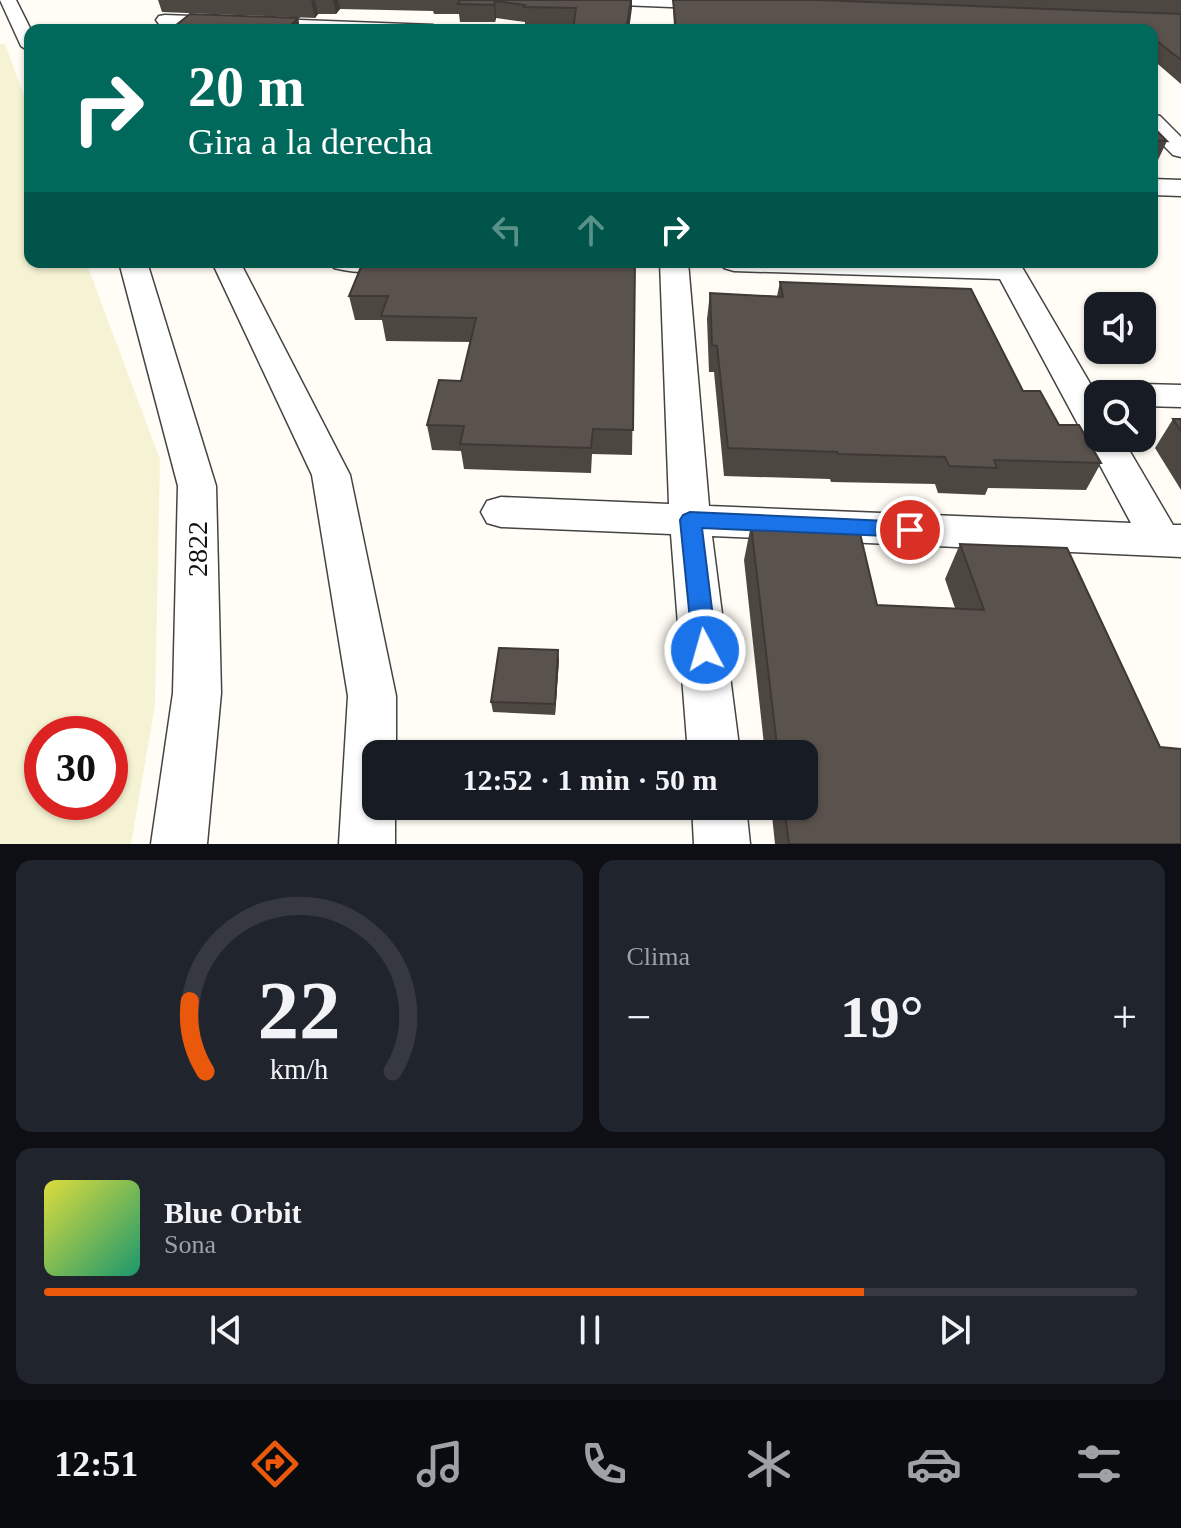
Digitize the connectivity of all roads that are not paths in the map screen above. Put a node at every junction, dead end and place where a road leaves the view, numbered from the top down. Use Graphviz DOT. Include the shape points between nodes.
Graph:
graph roads {
  1 [pos="8,0"];
  2 [pos="621,0"];
  3 [pos="705,2"];
  4 [pos="736,4"];
  5 [pos="165,20"];
  6 [pos="272,24"];
  7 [pos="24,33"];
  8 [pos="1158,130"];
  9 [pos="1181,150"];
  10 [pos="1158,187"];
  11 [pos="1181,188"];
  12 [pos="135,268"];
  13 [pos="229,268"];
  14 [pos="674,268"];
  15 [pos="1008,268"];
  16 [pos="1079,393"];
  17 [pos="1084,393"];
  18 [pos="1156,395"];
  19 [pos="1181,396"];
  20 [pos="1084,402"];
  21 [pos="1113,452"];
  22 [pos="501,512"];
  23 [pos="690,520"];
  24 [pos="1171,541"];
  25 [pos="713,740"];
  26 [pos="720,820"];
  27 [pos="179,844"];
  28 [pos="367,844"];
  29 [pos="722,844"];
  1 -- 7 [label="street"];
  2 -- 3 [label="street"];
  3 -- 4 [label="street"];
  5 -- 6 [label="street"];
  8 -- 9 [label="street"];
  10 -- 11 [label="street"];
  12 -- 27 [label="street, 2822" via="197,486 197,693"];
  13 -- 28 [label="street" via="331,475 372,696"];
  14 -- 23 [label="street"];
  15 -- 16 [label="street"];
  16 -- 17 [label="street"];
  16 -- 20 [label="street"];
  18 -- 19 [label="street"];
  21 -- 24 [label="street"];
  22 -- 23 [label="street"];
  23 -- 24 [label="street"];
  23 -- 25 [label="street"];
  26 -- 29 [label="street"];
}
